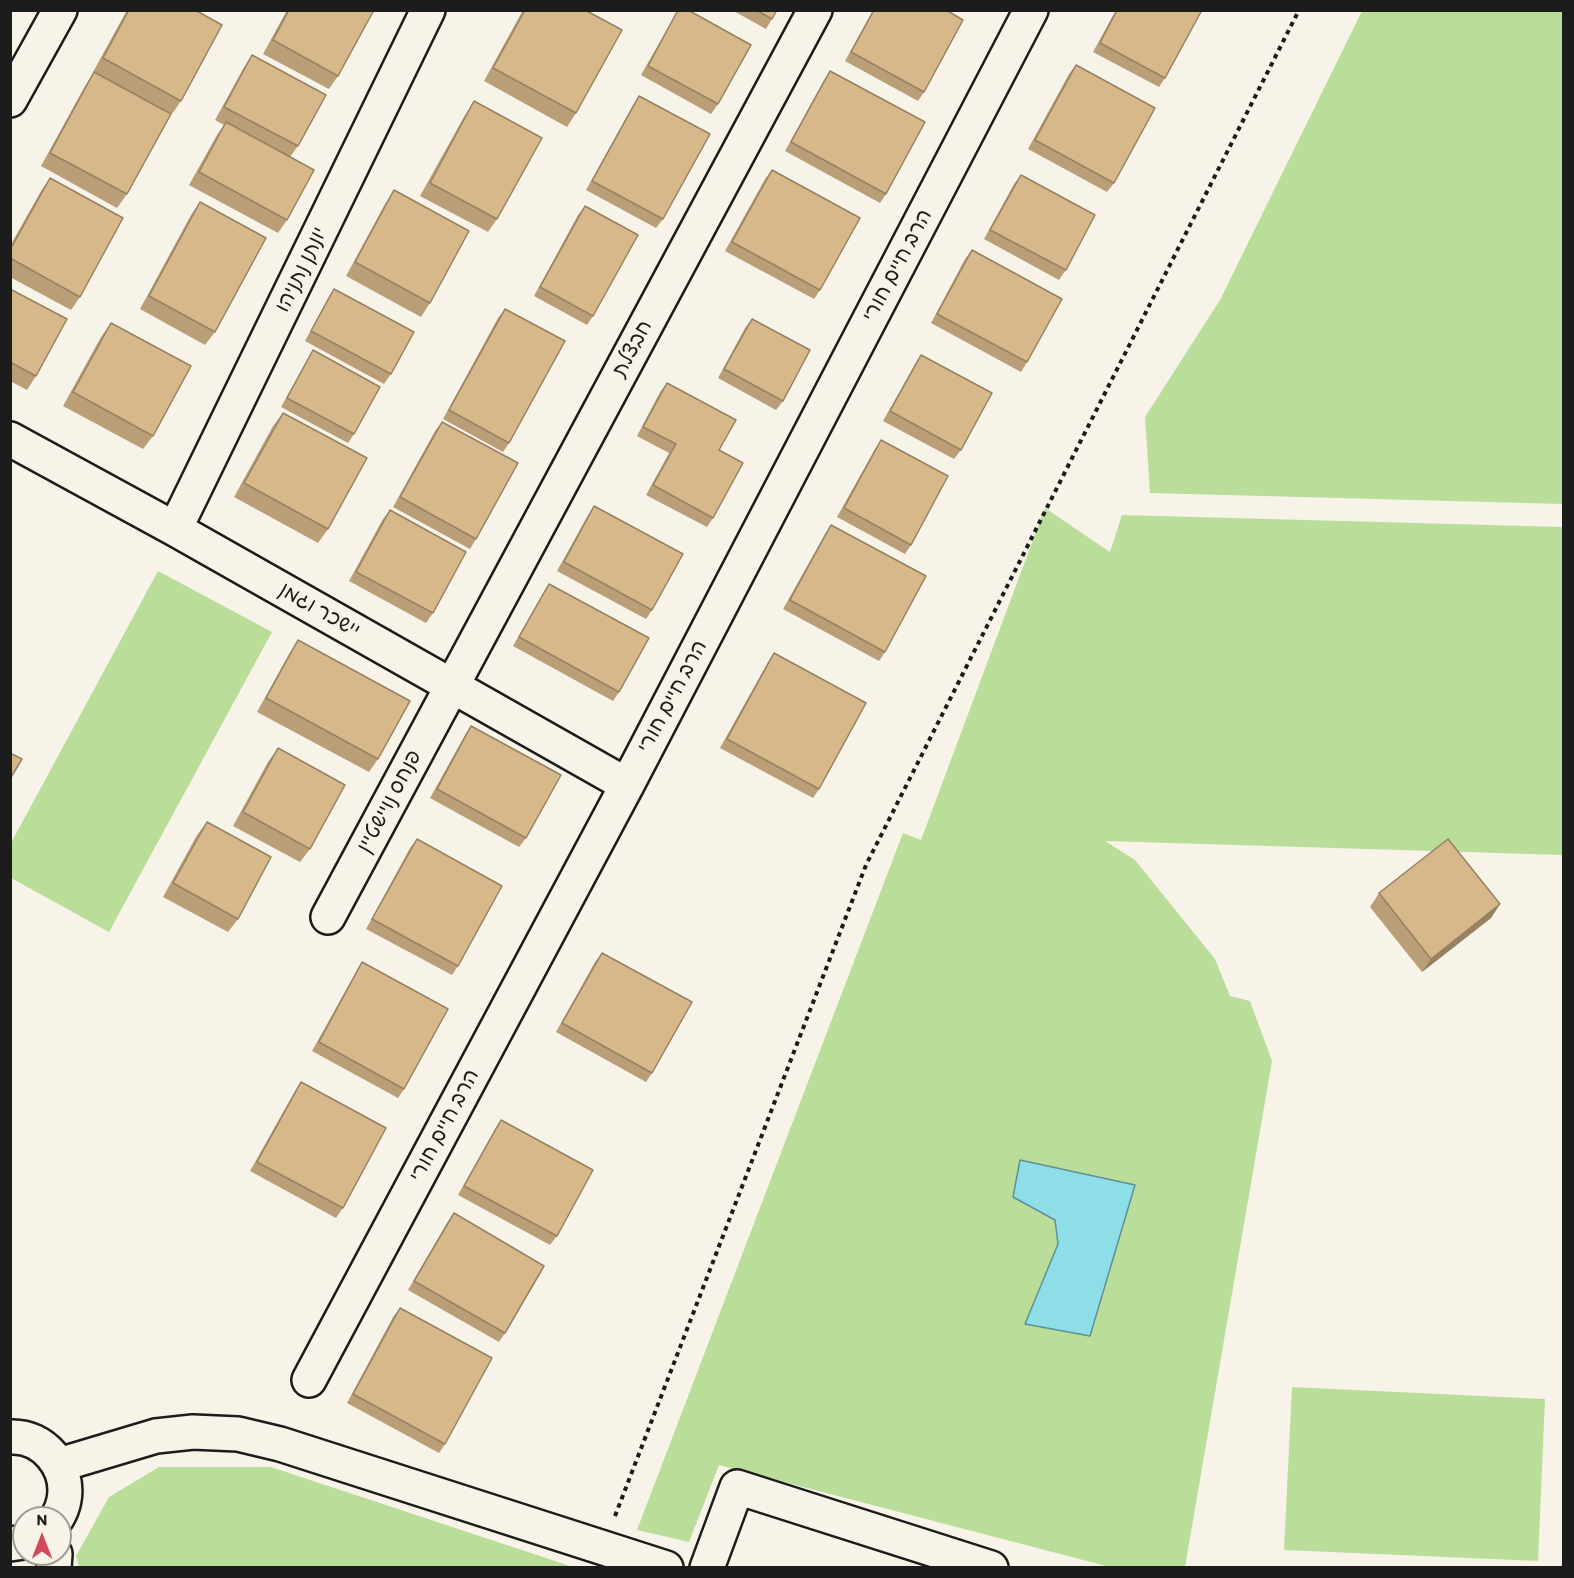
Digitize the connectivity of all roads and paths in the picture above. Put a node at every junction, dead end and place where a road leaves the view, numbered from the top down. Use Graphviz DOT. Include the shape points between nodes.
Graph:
graph roads {
  1 [pos="60,10"];
  2 [pos="428,10"];
  3 [pos="814,10"];
  4 [pos="1299,10"];
  5 [pos="1025,12"];
  6 [pos="10,100"];
  7 [pos="10,439"];
  8 [pos="175,529"];
  9 [pos="452,688"];
  10 [pos="627,785"];
  11 [pos="328,917"];
  12 [pos="309,1380"];
  13 [pos="10,1437"];
  14 [pos="59,1465"];
  15 [pos="62,1506"];
  16 [pos="603,1548"];
  17 [pos="10,1559"];
  18 [pos="18,1568"];
  19 [pos="666,1568"];
  20 [pos="707,1568"];
  21 [pos="991,1568"];
  1 -- 6 [label="street"];
  2 -- 8 [label="street, יונתן נתניהו"];
  3 -- 9 [label="street, חבצלת"];
  4 -- 16 [label="path" via="866,865"];
  5 -- 10 [label="street, הרב חיים חורי"];
  7 -- 8 [label="street, יישכר וגמן"];
  8 -- 9 [label="street, יישכר וגמן"];
  9 -- 10 [label="street, יישכר וגמן"];
  9 -- 11 [label="street, פנחס נויישטיין"];
  10 -- 12 [label="street, הרב חיים חורי"];
  13 -- 14 [label="street" via="42,1446"];
  14 -- 15 [label="street" via="65,1483"];
  14 -- 16 [label="street" via="156,1436 193,1432 238,1434"];
  16 -- 19 [label="street"];
  17 -- 18 [label="street"];
  20 -- 21 [label="street" via="736,1487"];
}
